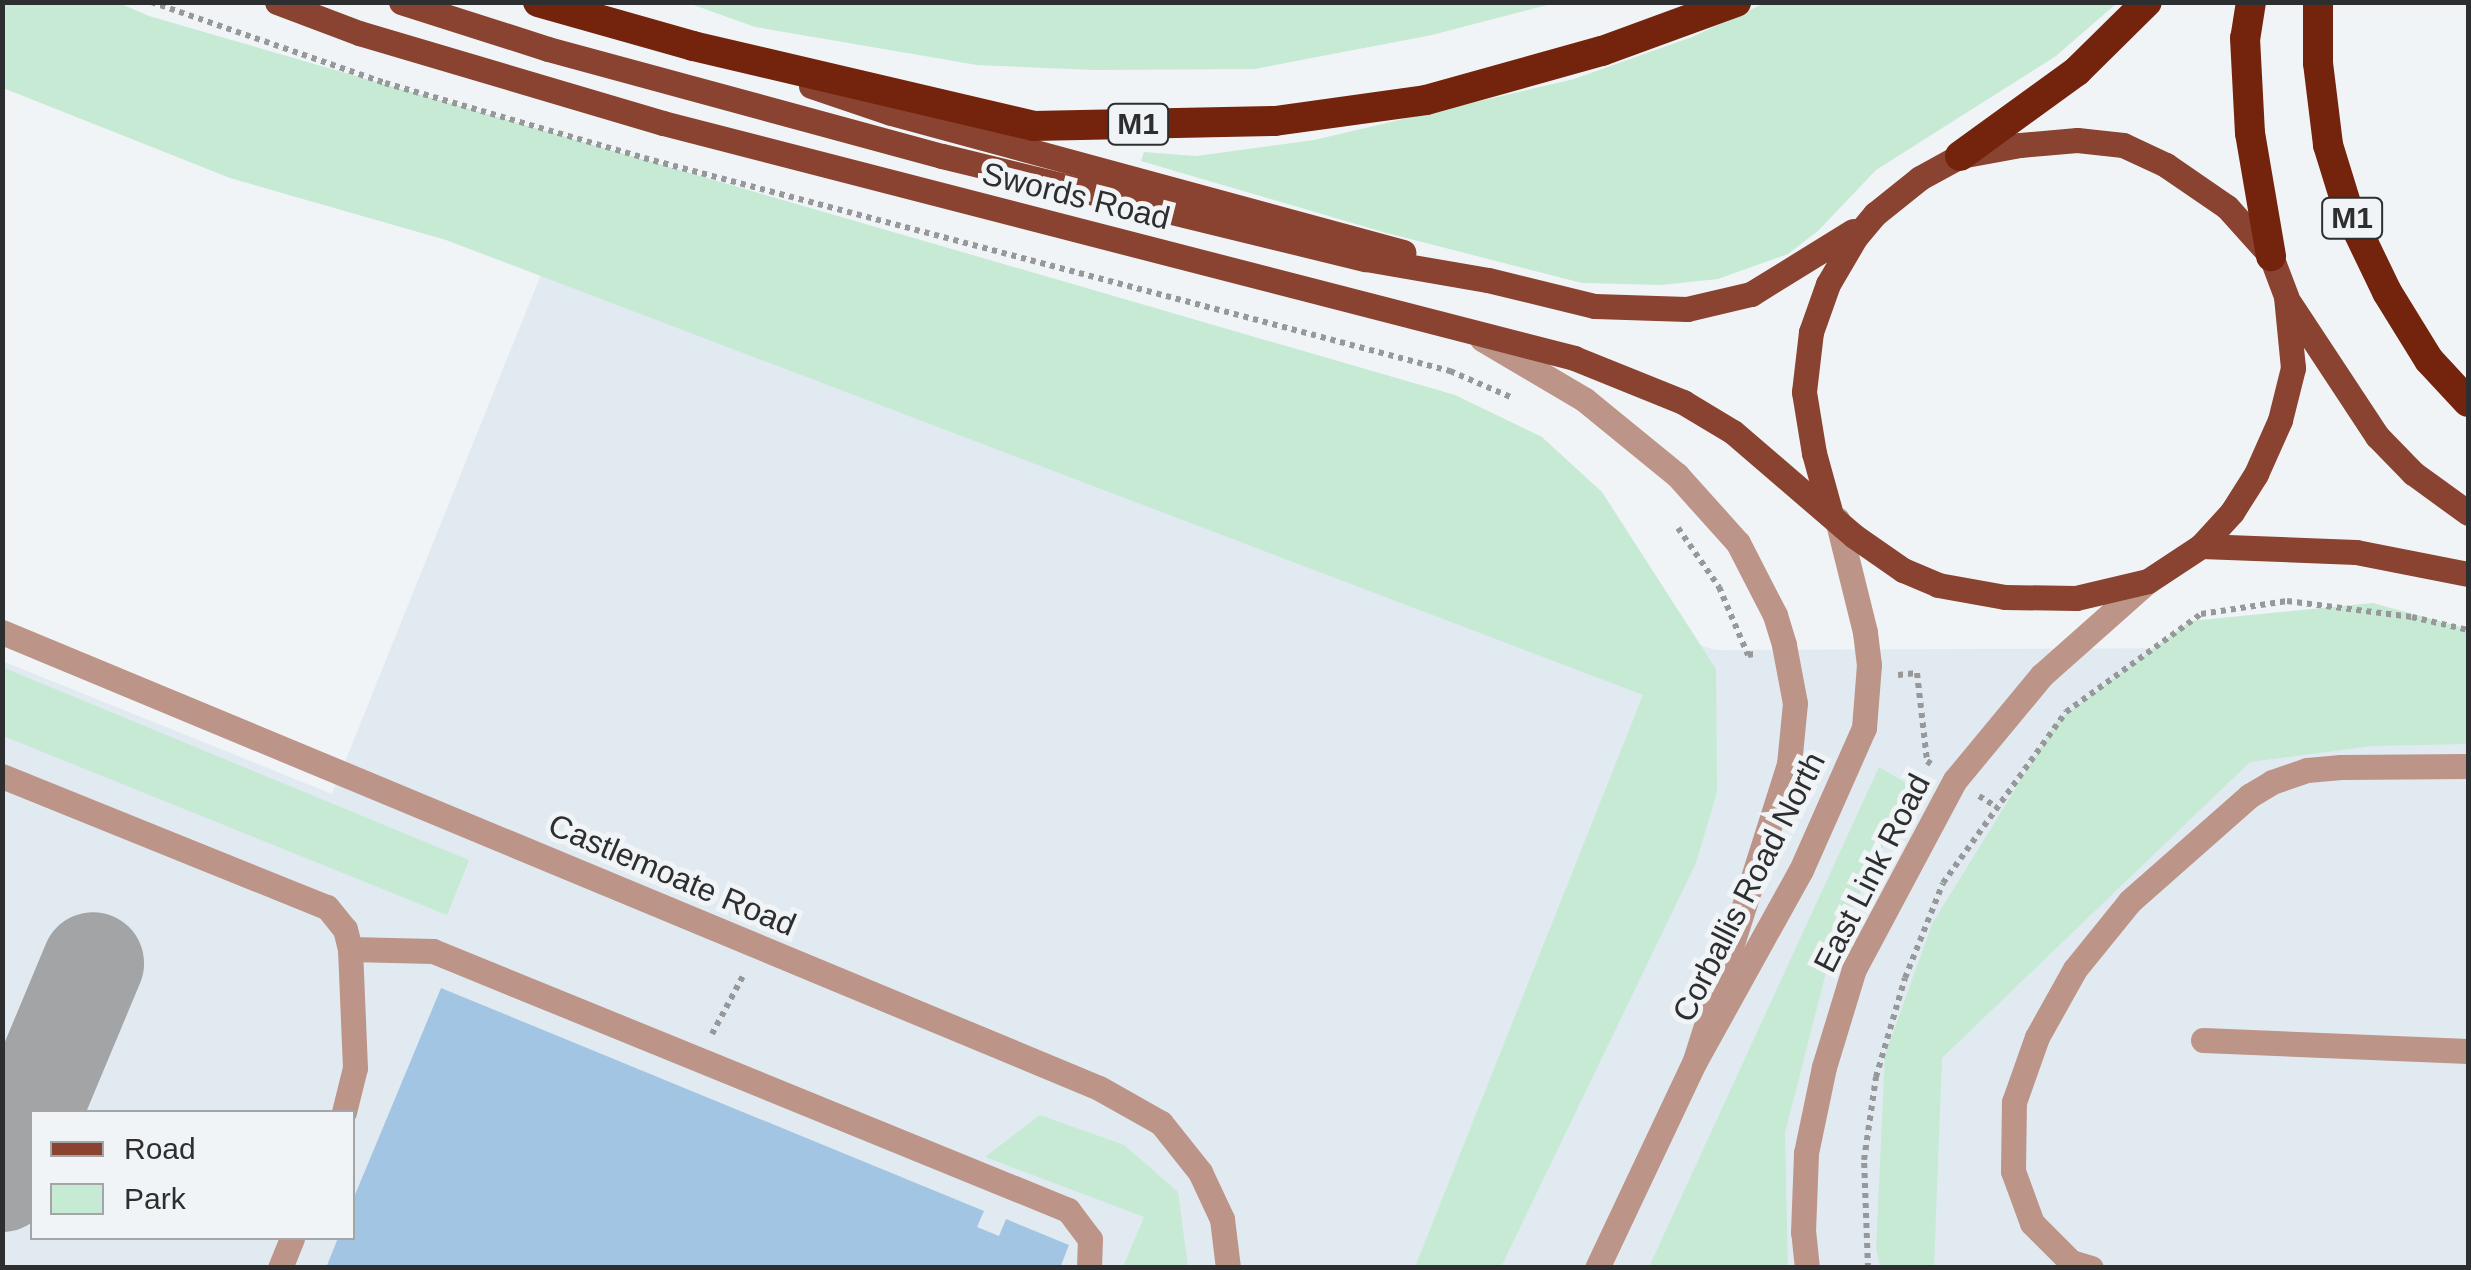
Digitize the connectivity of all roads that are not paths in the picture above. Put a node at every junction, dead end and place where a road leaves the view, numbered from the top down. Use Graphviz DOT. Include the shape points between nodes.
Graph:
graph roads {
  1 [pos="277,2"];
  2 [pos="402,2"];
  3 [pos="538,2"];
  4 [pos="1736,2"];
  5 [pos="2147,2"];
  6 [pos="2251,2"];
  7 [pos="2318,2"];
  8 [pos="693,46"];
  9 [pos="1960,156"];
  10 [pos="1875,214"];
  11 [pos="2271,256"];
  12 [pos="1474,276"];
  13 [pos="2286,296"];
  14 [pos="1456,324"];
  15 [pos="2468,402"];
  16 [pos="2468,512"];
  17 [pos="1834,515"];
  18 [pos="2201,546"];
  19 [pos="2468,574"];
  20 [pos="2148,581"];
  21 [pos="2,632"];
  22 [pos="2468,766"];
  23 [pos="2,776"];
  24 [pos="350,949"];
  25 [pos="2203,1040"];
  26 [pos="2468,1051"];
  27 [pos="1695,1061"];
  28 [pos="345,1110"];
  29 [pos="291,1240"];
  30 [pos="280,1268"];
  31 [pos="1089,1268"];
  32 [pos="1228,1268"];
  33 [pos="1598,1268"];
  34 [pos="1807,1268"];
  35 [pos="2091,1268"];
  1 -- 14 [label="main road, Swords Road" via="663,123"];
  2 -- 12 [label="main road, Swords Road" via="548,49 942,156 1366,258"];
  3 -- 8 [label="highway, M1"];
  4 -- 8 [label="highway, M1" via="1602,51 1426,100 1275,120 1033,126"];
  5 -- 9 [label="highway" via="2077,71"];
  6 -- 11 [label="highway" via="2245,38 2250,133"];
  7 -- 15 [label="highway, M1" via="2328,145 2349,213 2429,360"];
  8 -- 12 [label="main road" via="891,113"];
  9 -- 10 [label="main road, Swords Road"];
  9 -- 11 [label="main road" via="2077,140 2123,145 2227,207"];
  10 -- 12 [label="main road, Swords Road" via="1837,245 1752,294 1688,309 1595,306"];
  10 -- 17 [label="main road" via="1828,284 1811,332 1804,392"];
  11 -- 13 [label="main road"];
  13 -- 16 [label="main road" via="2376,436"];
  13 -- 18 [label="main road" via="2292,368 2280,420 2256,474"];
  14 -- 17 [label="main road, Swords Road" via="1574,358 1683,402 1733,432"];
  14 -- 27 [label="street" via="1585,400 1677,474 1738,543 1775,615 1795,703 1789,764"];
  17 -- 20 [label="main road, Swords Road" via="1880,555 1938,586 2005,597 2076,598"];
  17 -- 27 [label="street, Corballis Road North" via="1865,632 1864,728 1801,870"];
  18 -- 19 [label="main road" via="2356,552"];
  18 -- 20 [label="main road"];
  20 -- 34 [label="street, East Link Road" via="2042,675 1955,780 1854,970 1806,1153"];
  21 -- 32 [label="street, Castlemoate Road" via="1100,1088 1162,1123 1200,1172 1222,1219"];
  22 -- 35 [label="street" via="2341,767 2272,782 2130,901 2075,970 2038,1037 2014,1102 2013,1170 2032,1223 2072,1262"];
  23 -- 24 [label="street" via="327,906 346,929"];
  24 -- 28 [label="street" via="356,1068"];
  24 -- 31 [label="street" via="433,951 1068,1210 1090,1239"];
  25 -- 26 [label="street"];
  27 -- 33 [label="street, Corballis Road North"];
  29 -- 30 [label="street"];
}
